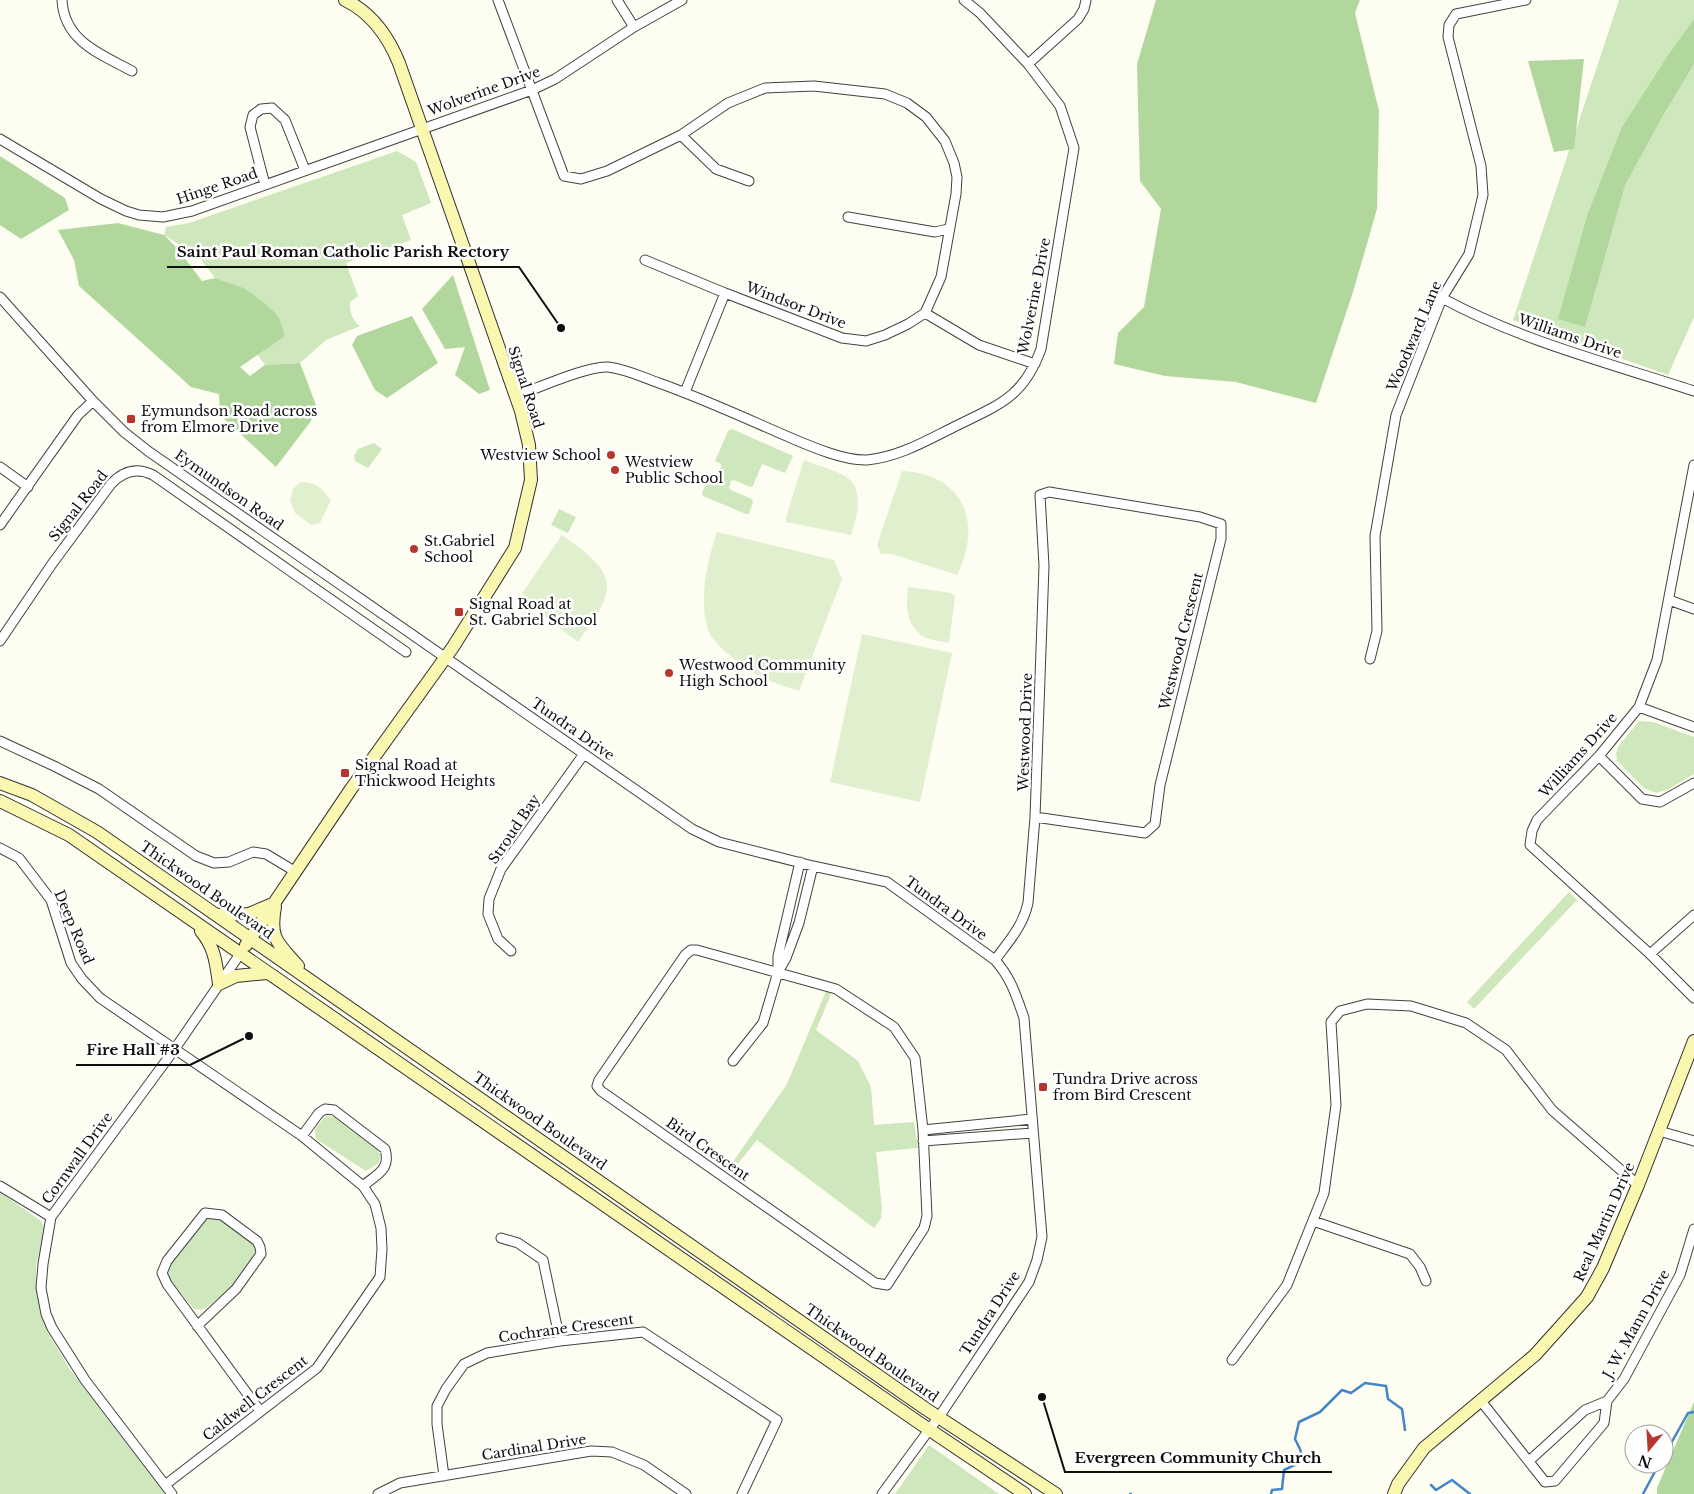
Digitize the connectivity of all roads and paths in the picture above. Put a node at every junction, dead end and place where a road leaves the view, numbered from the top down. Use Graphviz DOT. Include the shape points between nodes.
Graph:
graph roads {
  1 [pos="62,0"];
  2 [pos="345,0"];
  3 [pos="498,0"];
  4 [pos="618,0"];
  5 [pos="682,0"];
  6 [pos="964,0"];
  7 [pos="1086,0"];
  8 [pos="1526,0"];
  9 [pos="634,27"];
  10 [pos="1028,64"];
  11 [pos="132,71"];
  12 [pos="532,90"];
  13 [pos="422,128"];
  14 [pos="681,135"];
  15 [pos="0,140"];
  16 [pos="305,170"];
  17 [pos="749,181"];
  18 [pos="265,185"];
  19 [pos="848,217"];
  20 [pos="948,229"];
  21 [pos="645,260"];
  22 [pos="725,293"];
  23 [pos="0,297"];
  24 [pos="1442,298"];
  25 [pos="924,313"];
  26 [pos="1035,364"];
  27 [pos="1694,391"];
  28 [pos="685,392"];
  29 [pos="515,396"];
  30 [pos="92,401"];
  31 [pos="1694,465"];
  32 [pos="0,467"];
  33 [pos="28,487"];
  34 [pos="1040,496"];
  35 [pos="0,525"];
  36 [pos="1669,600"];
  37 [pos="370,605"];
  38 [pos="1694,609"];
  39 [pos="360,620"];
  40 [pos="0,641"];
  41 [pos="406,652"];
  42 [pos="446,657"];
  43 [pos="1370,659"];
  44 [pos="1639,707"];
  45 [pos="1694,727"];
  46 [pos="0,742"];
  47 [pos="584,754"];
  48 [pos="1599,756"];
  49 [pos="0,783"];
  50 [pos="1694,783"];
  51 [pos="0,801"];
  52 [pos="1036,817"];
  53 [pos="0,848"];
  54 [pos="800,862"];
  55 [pos="813,866"];
  56 [pos="296,872"];
  57 [pos="276,902"];
  58 [pos="1694,914"];
  59 [pos="217,915"];
  60 [pos="190,920"];
  61 [pos="786,920"];
  62 [pos="799,923"];
  63 [pos="250,938"];
  64 [pos="511,951"];
  65 [pos="240,954"];
  66 [pos="1650,954"];
  67 [pos="995,960"];
  68 [pos="778,972"];
  69 [pos="267,973"];
  70 [pos="308,978"];
  71 [pos="219,984"];
  72 [pos="1694,998"];
  73 [pos="1694,1041"];
  74 [pos="174,1050"];
  75 [pos="733,1061"];
  76 [pos="1032,1119"];
  77 [pos="976,1124"];
  78 [pos="923,1130"];
  79 [pos="1659,1131"];
  80 [pos="1033,1133"];
  81 [pos="302,1136"];
  82 [pos="977,1138"];
  83 [pos="923,1141"];
  84 [pos="1694,1141"];
  85 [pos="1638,1185"];
  86 [pos="0,1186"];
  87 [pos="363,1186"];
  88 [pos="51,1217"];
  89 [pos="1313,1220"];
  90 [pos="1694,1229"];
  91 [pos="501,1238"];
  92 [pos="1426,1281"];
  93 [pos="197,1326"];
  94 [pos="560,1341"];
  95 [pos="1232,1360"];
  96 [pos="1481,1401"];
  97 [pos="1607,1401"];
  98 [pos="260,1411"];
  99 [pos="938,1417"];
  100 [pos="928,1430"];
  101 [pos="1529,1461"];
  102 [pos="444,1476"];
  103 [pos="165,1485"];
  104 [pos="172,1494"];
  105 [pos="378,1494"];
  106 [pos="686,1494"];
  107 [pos="742,1494"];
  108 [pos="882,1494"];
  109 [pos="1024,1494"];
  110 [pos="1056,1494"];
  111 [pos="1394,1494"];
  1 -- 11 [label="street" via="69,28 82,43"];
  2 -- 13 [label="main road, Signal Road" via="366,14 386,36"];
  3 -- 12 [label="street"];
  4 -- 9 [label="street"];
  5 -- 9 [label="street, Wolverine Drive"];
  6 -- 10 [label="street, Wolverine Drive"];
  7 -- 10 [label="street" via="1078,19"];
  8 -- 24 [label="street, Woodward Lane" via="1456,14 1449,25 1448,37 1481,166 1483,194 1469,254"];
  9 -- 12 [label="street, Wolverine Drive" via="555,79"];
  10 -- 26 [label="street, Wolverine Drive" via="1060,106 1074,148 1041,349"];
  12 -- 13 [label="street, Wolverine Drive"];
  12 -- 14 [label="street" via="564,176 581,179 607,171"];
  13 -- 16 [label="street, Hinge Road"];
  13 -- 29 [label="main road, Signal Road"];
  14 -- 17 [label="street" via="716,169"];
  14 -- 20 [label="street" via="728,103 765,88 814,86 885,94 907,103 926,117 945,140 957,177"];
  15 -- 18 [label="street, Hinge Road" via="106,202 139,215 176,215"];
  16 -- 18 [label="street, Hinge Road"];
  16 -- 18 [label="street" via="285,120 272,108 261,108 253,115 250,127"];
  19 -- 20 [label="street" via="936,232"];
  20 -- 25 [label="street" via="941,277"];
  21 -- 22 [label="street"];
  22 -- 25 [label="street, Windsor Drive" via="842,338 866,341 908,324"];
  22 -- 28 [label="street, Windsor Drive"];
  23 -- 30 [label="street, Eymundson Road"];
  24 -- 27 [label="street, Williams Drive" via="1538,341"];
  24 -- 43 [label="street, Woodward Lane" via="1396,415 1375,536 1376,631"];
  25 -- 26 [label="street" via="979,345"];
  26 -- 28 [label="street, Wolverine Drive" via="1015,393 991,409 899,454 866,460 811,446"];
  28 -- 29 [label="street, Wolverine Drive" via="622,369 606,367 588,370"];
  29 -- 42 [label="main road, Signal Road" via="529,445 531,480 515,548"];
  30 -- 33 [label="street" via="78,415"];
  30 -- 37 [label="street, Eymundson Road" via="148,451"];
  31 -- 36 [label="street, Williams Drive"];
  32 -- 33 [label="street"];
  33 -- 35 [label="street"];
  34 -- 52 [label="street, Westwood Drive" via="1044,566"];
  34 -- 52 [label="street, Westwood Crescent" via="1049,492 1200,517 1221,524 1221,539 1160,785 1155,824 1145,833"];
  36 -- 38 [label="street"];
  36 -- 44 [label="street, Williams Drive" via="1657,660"];
  37 -- 39 [label="street"];
  37 -- 42 [label="street, Eymundson Road"];
  39 -- 40 [label="street, Signal Road" via="153,475 131,471 111,484"];
  39 -- 41 [label="street, Signal Road"];
  42 -- 47 [label="street, Tundra Drive"];
  42 -- 56 [label="main road, Signal Road"];
  44 -- 45 [label="street"];
  44 -- 48 [label="street, Williams Drive"];
  46 -- 56 [label="street" via="99,789 196,856 214,863 229,862 253,852 266,854"];
  47 -- 54 [label="street, Tundra Drive" via="701,834 719,842"];
  47 -- 64 [label="street, Stroud Bay" via="501,869 489,898 488,914 498,939"];
  48 -- 50 [label="street" via="1642,799 1651,802 1660,802"];
  48 -- 66 [label="street, Williams Drive" via="1537,820 1530,845"];
  49 -- 59 [label="main road, Thickwood Boulevard" via="32,795 97,832"];
  51 -- 60 [label="main road" via="69,835"];
  52 -- 67 [label="street, Westwood Drive" via="1025,916"];
  53 -- 74 [label="street, Deep Road" via="19,858 50,900 71,963 82,980 100,998"];
  54 -- 55 [label="street, Tundra Drive"];
  54 -- 61 [label="street"];
  55 -- 62 [label="street"];
  55 -- 67 [label="street, Tundra Drive" via="887,882"];
  56 -- 57 [label="main road, Signal Road"];
  57 -- 59 [label="main road" via="249,914"];
  57 -- 63 [label="main road, Signal Road"];
  57 -- 70 [label="main road" via="272,923 276,940"];
  58 -- 66 [label="street"];
  59 -- 63 [label="main road, Thickwood Boulevard"];
  60 -- 65 [label="main road"];
  60 -- 71 [label="main road" via="210,941"];
  61 -- 62 [label="street"];
  61 -- 68 [label="street"];
  62 -- 68 [label="street"];
  63 -- 65 [label="main road, Signal Road"];
  63 -- 70 [label="main road, Thickwood Boulevard"];
  65 -- 69 [label="main road"];
  65 -- 71 [label="street, Cornwall Drive"];
  66 -- 72 [label="street, Williams Drive"];
  67 -- 76 [label="street, Tundra Drive" via="1015,990 1024,1018"];
  68 -- 75 [label="street" via="763,1023"];
  68 -- 78 [label="street, Bird Crescent" via="836,989 894,1027 916,1058"];
  68 -- 83 [label="street, Bird Crescent" via="691,950 597,1086 875,1283 887,1285 924,1228 927,1216"];
  69 -- 71 [label="main road" via="236,976"];
  69 -- 100 [label="main road"];
  70 -- 99 [label="main road, Thickwood Boulevard"];
  71 -- 74 [label="street, Cornwall Drive"];
  73 -- 79 [label="main road, Real Martin Drive"];
  74 -- 81 [label="street, Caldwell Crescent"];
  74 -- 88 [label="street, Cornwall Drive"];
  76 -- 77 [label="street"];
  76 -- 80 [label="street, Tundra Drive"];
  77 -- 78 [label="street"];
  77 -- 82 [label="street"];
  78 -- 83 [label="street, Bird Crescent"];
  79 -- 84 [label="street"];
  79 -- 85 [label="main road, Real Martin Drive"];
  80 -- 82 [label="street"];
  80 -- 99 [label="street, Tundra Drive" via="1042,1237 1037,1260 1029,1282"];
  81 -- 87 [label="street, Caldwell Crescent"];
  81 -- 87 [label="street" via="319,1113 325,1109 334,1110 385,1149 388,1158 385,1168"];
  82 -- 83 [label="street"];
  85 -- 89 [label="street" via="1552,1110 1506,1050 1466,1023 1411,1006 1367,1004 1340,1011 1331,1022 1336,1106 1324,1193"];
  85 -- 96 [label="main road, Real Martin Drive" via="1603,1268 1587,1297 1535,1354"];
  86 -- 88 [label="street"];
  87 -- 98 [label="street, Caldwell Crescent" via="375,1204 381,1228 380,1277 318,1368"];
  88 -- 103 [label="street, Cornwall Drive" via="41,1288 46,1314 85,1380"];
  89 -- 92 [label="street" via="1410,1254"];
  89 -- 95 [label="street" via="1287,1285"];
  90 -- 97 [label="street, J. W. Mann Drive" via="1680,1275 1624,1379"];
  91 -- 94 [label="street" via="518,1243 543,1260"];
  93 -- 93 [label="street" via="236,1290 261,1254 257,1241 222,1215 205,1214 167,1261 162,1273"];
  93 -- 98 [label="street"];
  94 -- 102 [label="street, Cochrane Crescent" via="487,1353 464,1364 437,1406"];
  94 -- 107 [label="street, Cochrane Crescent" via="643,1332 777,1420"];
  96 -- 101 [label="street, J. W. Mann Drive"];
  96 -- 111 [label="main road, Real Martin Drive" via="1424,1448"];
  97 -- 101 [label="street, J. W. Mann Drive" via="1585,1410"];
  97 -- 101 [label="street, J. W. Mann Drive" via="1604,1424 1555,1480 1545,1482"];
  98 -- 103 [label="street, Caldwell Crescent"];
  99 -- 100 [label="street, Tundra Drive"];
  99 -- 110 [label="main road, Thickwood Boulevard"];
  100 -- 108 [label="street"];
  100 -- 109 [label="main road"];
  102 -- 105 [label="street, Cardinal Drive" via="400,1484"];
  102 -- 106 [label="street, Cardinal Drive" via="590,1451 612,1452 644,1465"];
  103 -- 104 [label="street, Cornwall Drive"];
}
